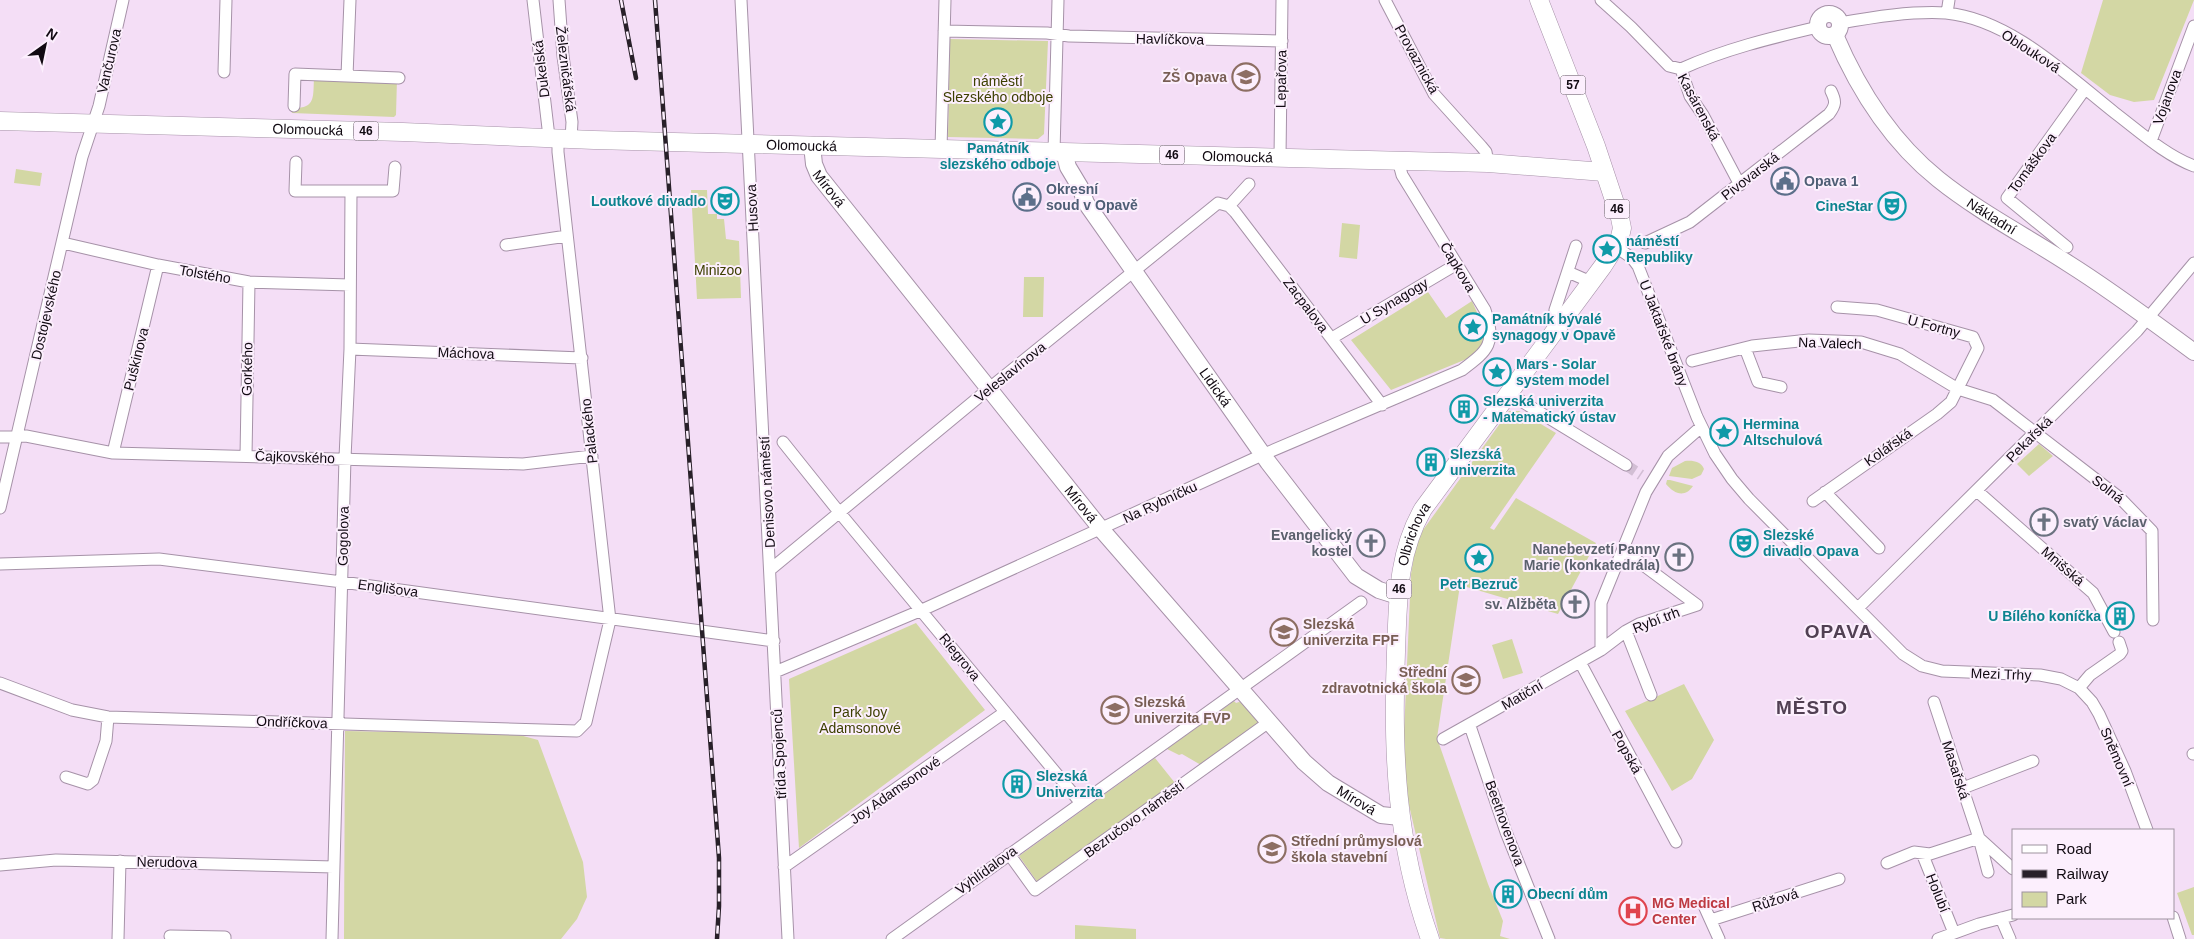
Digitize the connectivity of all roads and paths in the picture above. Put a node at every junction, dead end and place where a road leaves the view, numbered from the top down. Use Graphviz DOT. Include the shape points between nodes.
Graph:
graph roads {
  1 [pos="123,0"];
  2 [pos="226,0"];
  3 [pos="350,0"];
  4 [pos="533,0"];
  5 [pos="559,0"];
  6 [pos="741,0"];
  7 [pos="945,0"];
  8 [pos="1058,0"];
  9 [pos="1282,0"];
  10 [pos="1385,0"];
  11 [pos="1539,0"];
  12 [pos="1601,0"];
  13 [pos="1949,0"];
  14 [pos="1822,14"];
  15 [pos="1947,14"];
  16 [pos="2194,26"];
  17 [pos="1837,29"];
  18 [pos="944,31"];
  19 [pos="1057,36"];
  20 [pos="1282,41"];
  21 [pos="1681,69"];
  22 [pos="224,72"];
  23 [pos="347,76"];
  24 [pos="399,78"];
  25 [pos="2085,89"];
  26 [pos="1831,91"];
  27 [pos="294,106"];
  28 [pos="0,121"];
  29 [pos="94,123"];
  30 [pos="559,138"];
  31 [pos="2151,141"];
  32 [pos="748,143"];
  33 [pos="812,145"];
  34 [pos="942,149"];
  35 [pos="1059,152"];
  36 [pos="1280,157"];
  37 [pos="1398,160"];
  38 [pos="296,162"];
  39 [pos="1488,163"];
  40 [pos="394,166"];
  41 [pos="2194,166"];
  42 [pos="1604,172"];
  43 [pos="1249,184"];
  44 [pos="1740,185"];
  45 [pos="351,192"];
  46 [pos="1229,206"];
  47 [pos="567,236"];
  48 [pos="63,243"];
  49 [pos="1645,243"];
  50 [pos="506,244"];
  51 [pos="1576,246"];
  52 [pos="2067,246"];
  53 [pos="1616,247"];
  54 [pos="2194,263"];
  55 [pos="1457,264"];
  56 [pos="158,265"];
  57 [pos="1134,271"];
  58 [pos="1568,272"];
  59 [pos="249,282"];
  60 [pos="1591,282"];
  61 [pos="350,284"];
  62 [pos="1838,307"];
  63 [pos="1564,318"];
  64 [pos="2148,319"];
  65 [pos="1332,338"];
  66 [pos="1745,348"];
  67 [pos="350,349"];
  68 [pos="2194,352"];
  69 [pos="582,358"];
  70 [pos="1692,361"];
  71 [pos="1462,370"];
  72 [pos="1781,387"];
  73 [pos="989,388"];
  74 [pos="1958,389"];
  75 [pos="1508,393"];
  76 [pos="1382,405"];
  77 [pos="763,416"];
  78 [pos="1701,426"];
  79 [pos="2035,433"];
  80 [pos="17,436"];
  81 [pos="0,437"];
  82 [pos="783,442"];
  83 [pos="113,453"];
  84 [pos="1262,455"];
  85 [pos="246,456"];
  86 [pos="592,456"];
  87 [pos="345,458"];
  88 [pos="1626,465"];
  89 [pos="1641,475"];
  90 [pos="1651,482"];
  91 [pos="1977,491"];
  92 [pos="1826,492"];
  93 [pos="1813,501"];
  94 [pos="0,508"];
  95 [pos="839,512"];
  96 [pos="1101,529"];
  97 [pos="1879,548"];
  98 [pos="1622,550"];
  99 [pos="0,564"];
  100 [pos="771,568"];
  101 [pos="342,582"];
  102 [pos="1398,596"];
  103 [pos="1361,602"];
  104 [pos="1858,608"];
  105 [pos="922,610"];
  106 [pos="610,620"];
  107 [pos="2153,620"];
  108 [pos="1626,631"];
  109 [pos="774,641"];
  110 [pos="1601,650"];
  111 [pos="1580,662"];
  112 [pos="1922,666"];
  113 [pos="775,672"];
  114 [pos="0,682"];
  115 [pos="2079,688"];
  116 [pos="1241,689"];
  117 [pos="1651,695"];
  118 [pos="1934,702"];
  119 [pos="1005,712"];
  120 [pos="108,717"];
  121 [pos="586,722"];
  122 [pos="1269,722"];
  123 [pos="338,724"];
  124 [pos="1470,726"];
  125 [pos="1443,740"];
  126 [pos="2033,761"];
  127 [pos="66,778"];
  128 [pos="1962,788"];
  129 [pos="1080,802"];
  130 [pos="1400,817"];
  131 [pos="2147,829"];
  132 [pos="1979,838"];
  133 [pos="1676,842"];
  134 [pos="1922,853"];
  135 [pos="1009,854"];
  136 [pos="120,861"];
  137 [pos="1887,863"];
  138 [pos="0,865"];
  139 [pos="334,867"];
  140 [pos="784,867"];
  141 [pos="2012,868"];
  142 [pos="1988,872"];
  143 [pos="1839,879"];
  144 [pos="1705,908"];
  145 [pos="2007,916"];
  146 [pos="2174,919"];
  147 [pos="1711,920"];
  148 [pos="1954,933"];
  149 [pos="170,936"];
  150 [pos="897,937"];
  151 [pos="118,939"];
  152 [pos="225,939"];
  153 [pos="332,939"];
  154 [pos="788,939"];
  155 [pos="1430,939"];
  156 [pos="1550,939"];
  157 [pos="1719,939"];
  158 [pos="1938,939"];
  159 [pos="2010,939"];
  160 [pos="2180,939"];
  1 -- 29 [label="street, Vančurova"];
  2 -- 22 [label="street"];
  3 -- 23 [label="street"];
  4 -- 30 [label="street, Dukelská"];
  5 -- 30 [label="street, Železničářská" via="572,122"];
  6 -- 32 [label="street, Husova"];
  7 -- 18 [label="street"];
  8 -- 19 [label="street"];
  9 -- 20 [label="street, Lepařova"];
  10 -- 39 [label="street, Provaznická" via="1434,94 1486,152"];
  11 -- 42 [label="main road, 57"];
  12 -- 21 [label="street, Kasárenská" via="1669,66"];
  13 -- 15 [label="street"];
  14 -- 17 [label="street" via="1820,33 1825,36"];
  14 -- 21 [label="street"];
  15 -- 17 [label="street, Oblouková" via="1905,14"];
  15 -- 25 [label="street, Oblouková" via="1996,28 2017,39"];
  16 -- 31 [label="street, Vojanova"];
  17 -- 64 [label="street, Nákladní" via="1853,75 1874,108 1937,178"];
  18 -- 19 [label="street, Havlíčkova" via="1047,33"];
  18 -- 34 [label="street"];
  19 -- 20 [label="street, Havlíčkova"];
  19 -- 35 [label="street"];
  20 -- 36 [label="street, Lepařova"];
  21 -- 44 [label="street, Kasárenská" via="1690,96"];
  23 -- 24 [label="street"];
  23 -- 27 [label="street" via="295,74"];
  25 -- 31 [label="street, Oblouková"];
  25 -- 52 [label="street, Tomáškova" via="2007,198"];
  26 -- 44 [label="street, Pivovarská" via="1835,106 1829,114"];
  28 -- 29 [label="main road, Olomoucká / 46"];
  29 -- 30 [label="main road, Olomoucká / 46"];
  29 -- 48 [label="street, Dostojevského" via="82,157"];
  30 -- 32 [label="main road, Olomoucká / 46"];
  30 -- 47 [label="street, Palackého"];
  31 -- 41 [label="street, Oblouková"];
  32 -- 33 [label="main road, Olomoucká / 46"];
  32 -- 77 [label="street, Husova"];
  33 -- 34 [label="main road, Olomoucká / 46"];
  33 -- 73 [label="street, Mírová" via="819,176"];
  34 -- 35 [label="main road, Olomoucká / 46"];
  35 -- 36 [label="main road, Olomoucká / 46"];
  35 -- 57 [label="street, Lidická" via="1086,203"];
  36 -- 37 [label="main road, Olomoucká / 46"];
  37 -- 39 [label="main road, Olomoucká / 46"];
  37 -- 55 [label="street, Čapkova" via="1402,176"];
  38 -- 45 [label="street" via="294,191"];
  39 -- 42 [label="main road, Olomoucká / 46"];
  40 -- 45 [label="street" via="393,191"];
  42 -- 53 [label="main road, 46" via="1621,223"];
  43 -- 46 [label="street"];
  44 -- 49 [label="street, Pivovarská" via="1690,222"];
  45 -- 61 [label="street, Gogolova"];
  46 -- 57 [label="street, Veleslavínova" via="1215,205"];
  46 -- 65 [label="street, Zacpalova"];
  47 -- 50 [label="street"];
  47 -- 69 [label="street, Palackého"];
  48 -- 56 [label="street, Tolstého"];
  48 -- 80 [label="street, Dostojevského"];
  51 -- 58 [label="street"];
  53 -- 60 [label="main road, Olbrichova / 46"];
  53 -- 78 [label="street, U Jaktařské brány" via="1638,266"];
  54 -- 64 [label="street, Pekařská"];
  55 -- 65 [label="street, U Synagogy"];
  55 -- 71 [label="street, Čapkova" via="1485,310 1491,328 1490,342 1481,356"];
  56 -- 59 [label="street, Tolstého"];
  56 -- 83 [label="street, Puškinova"];
  57 -- 73 [label="street, Veleslavínova"];
  57 -- 84 [label="street, Lidická"];
  58 -- 60 [label="street"];
  58 -- 63 [label="street" via="1555,310"];
  59 -- 61 [label="street, Tolstého"];
  59 -- 85 [label="street, Gorkého"];
  60 -- 63 [label="main road, Olbrichova / 46"];
  61 -- 67 [label="street, Gogolova"];
  62 -- 74 [label="street, U Fortny" via="1877,310 1973,337 1978,348"];
  63 -- 75 [label="main road, Olbrichova / 46"];
  64 -- 68 [label="street, Nákladní"];
  64 -- 79 [label="street, Pekařská"];
  65 -- 76 [label="street, Zacpalova"];
  66 -- 70 [label="street, Na Valech"];
  66 -- 72 [label="street" via="1758,382"];
  66 -- 74 [label="street, Na Valech" via="1809,340 1860,342 1900,354"];
  67 -- 69 [label="street, Máchova"];
  67 -- 87 [label="street, Gogolova"];
  69 -- 86 [label="street, Palackého"];
  71 -- 76 [label="street, Na Rybníčku"];
  73 -- 95 [label="street, Veleslavínova"];
  73 -- 96 [label="street, Mírová"];
  74 -- 79 [label="street, Na Valech" via="1993,400"];
  74 -- 92 [label="street, Kolářská" via="1951,402 1936,414"];
  75 -- 88 [label="street"];
  75 -- 102 [label="main road, Olbrichova / 46" via="1417,519 1403,557"];
  76 -- 84 [label="street, Na Rybníčku"];
  77 -- 100 [label="street, Denisovo náměstí"];
  78 -- 90 [label="street" via="1668,456"];
  78 -- 104 [label="street, U Jaktařské brány" via="1715,454 1749,499"];
  79 -- 91 [label="street, Pekařská"];
  79 -- 107 [label="street, Solná" via="2120,498 2152,531"];
  80 -- 81 [label="street, Čajkovského"];
  80 -- 83 [label="street, Čajkovského"];
  80 -- 94 [label="street, Dostojevského"];
  82 -- 95 [label="street, Riegrova"];
  83 -- 85 [label="street, Čajkovského"];
  84 -- 96 [label="street, Na Rybníčku"];
  84 -- 102 [label="street, Lidická" via="1356,576 1379,590"];
  85 -- 87 [label="street, Čajkovského"];
  86 -- 87 [label="street, Čajkovského" via="523,464"];
  86 -- 106 [label="street, Palackého"];
  87 -- 101 [label="street, Gogolova"];
  89 -- 90 [label="street"];
  90 -- 98 [label="street"];
  91 -- 104 [label="street, Pekařská"];
  91 -- 115 [label="street, Mnišská" via="2093,593 2117,637 2120,654 2090,674"];
  92 -- 93 [label="street, Kolářská"];
  92 -- 97 [label="street"];
  95 -- 100 [label="street, Veleslavínova"];
  95 -- 105 [label="street, Riegrova"];
  96 -- 105 [label="street, Na Rybníčku"];
  96 -- 116 [label="street, Mírová"];
  98 -- 108 [label="street, Rybí trh" via="1697,605"];
  98 -- 110 [label="street" via="1601,603"];
  99 -- 101 [label="street, Englišova" via="159,559"];
  100 -- 109 [label="street, třída Spojenců"];
  101 -- 106 [label="street, Englišova"];
  101 -- 123 [label="street, Gogolova"];
  102 -- 130 [label="main road, Olbrichova / 46" via="1394,720"];
  103 -- 116 [label="street"];
  104 -- 112 [label="street, U Jaktařské brány" via="1903,654"];
  105 -- 113 [label="street, Na Rybníčku"];
  105 -- 119 [label="street, Riegrova"];
  106 -- 109 [label="street, Englišova"];
  106 -- 121 [label="street, Palackého"];
  108 -- 110 [label="street, Rybí trh"];
  108 -- 117 [label="street"];
  109 -- 113 [label="street, třída Spojenců"];
  110 -- 111 [label="street, Matiční"];
  111 -- 124 [label="street, Matiční"];
  111 -- 133 [label="street, Popská"];
  112 -- 115 [label="street, Mezi Trhy" via="1942,671 2040,675 2061,679"];
  113 -- 140 [label="street, třída Spojenců"];
  114 -- 120 [label="street, Ondříčkova" via="72,710"];
  115 -- 131 [label="street, Sněmovní" via="2099,714"];
  116 -- 122 [label="street, Mírová"];
  116 -- 129 [label="street"];
  118 -- 128 [label="street, Masařská"];
  119 -- 129 [label="street, Riegrova"];
  119 -- 140 [label="street, Joy Adamsonové"];
  120 -- 123 [label="street, Ondříčkova"];
  120 -- 127 [label="street" via="106,741 93,780 88,784"];
  121 -- 123 [label="street, Ondříčkova" via="577,731"];
  122 -- 130 [label="street, Mírová" via="1318,776 1381,815"];
  122 -- 135 [label="street, Bezručovo náměstí" via="1035,890"];
  123 -- 139 [label="street, Gogolova"];
  124 -- 125 [label="street, Matiční"];
  124 -- 156 [label="street, Beethovenova" via="1506,832"];
  126 -- 128 [label="street"];
  128 -- 132 [label="street, Masařská"];
  129 -- 135 [label="street, Vyhlídalova"];
  130 -- 155 [label="main road, Olbrichova / 46" via="1413,886"];
  132 -- 134 [label="street" via="1930,854"];
  132 -- 141 [label="street, Masařská"];
  132 -- 142 [label="street, Masařská"];
  134 -- 137 [label="street" via="1914,852"];
  134 -- 148 [label="street, Holubí"];
  135 -- 150 [label="street, Vyhlídalova"];
  136 -- 138 [label="street, Nerudova" via="56,860"];
  136 -- 139 [label="street, Nerudova"];
  136 -- 151 [label="street"];
  139 -- 153 [label="street, Gogolova"];
  140 -- 154 [label="street, třída Spojenců"];
  143 -- 147 [label="street, Růžová"];
  144 -- 147 [label="street"];
  145 -- 148 [label="street"];
  145 -- 159 [label="street"];
  146 -- 160 [label="street"];
  147 -- 157 [label="street"];
  148 -- 158 [label="street"];
  149 -- 152 [label="street"];
}
